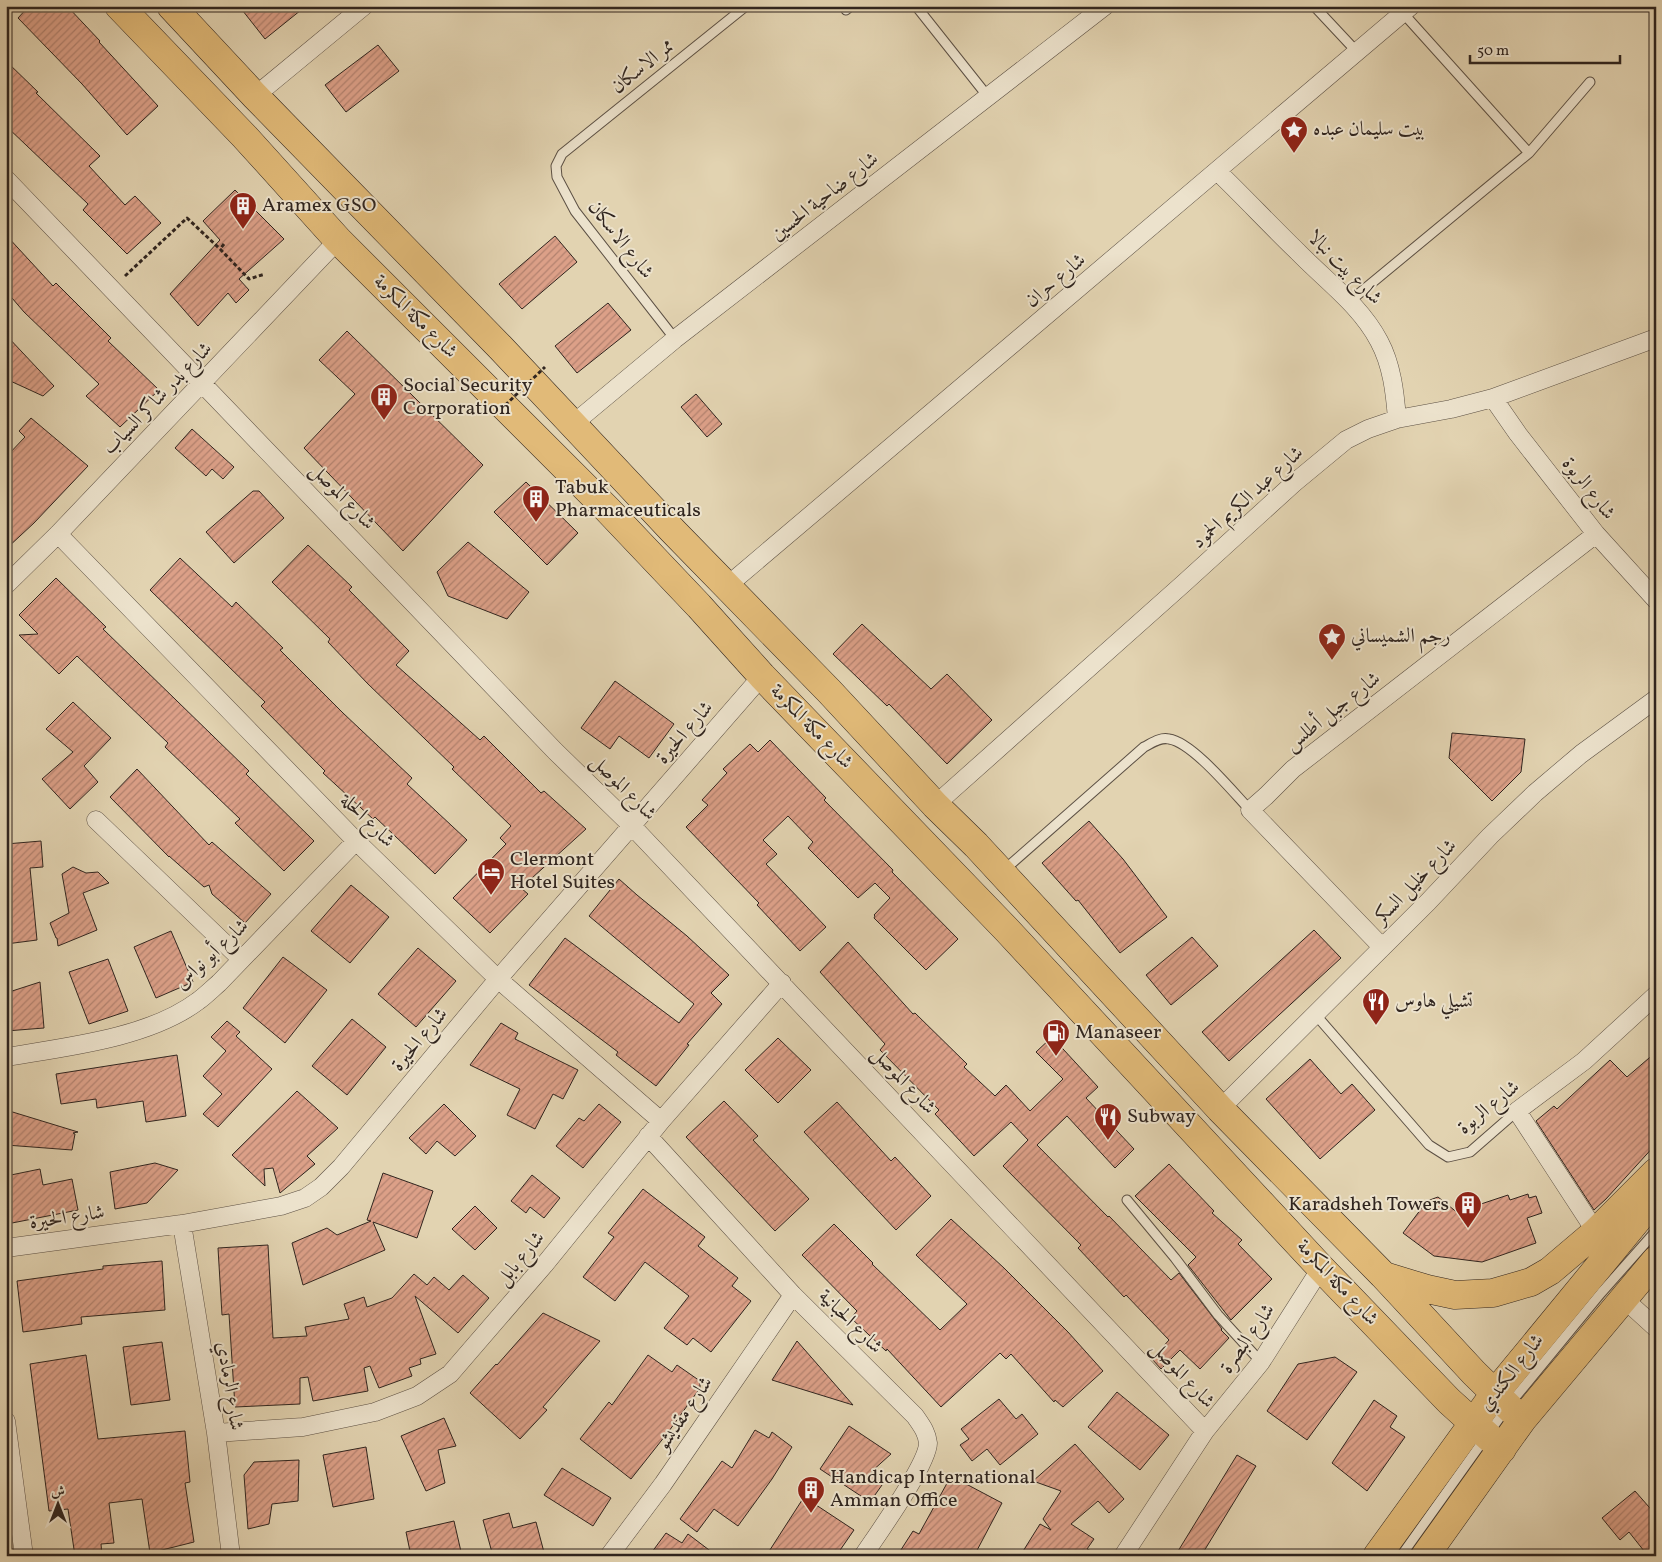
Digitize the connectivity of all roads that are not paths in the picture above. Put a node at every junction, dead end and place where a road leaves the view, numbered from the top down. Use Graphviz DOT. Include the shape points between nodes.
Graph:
graph roads {
  1 [pos="119,6"];
  2 [pos="171,6"];
  3 [pos="364,6"];
  4 [pos="746,6"];
  5 [pos="916,6"];
  6 [pos="1105,6"];
  7 [pos="1314,6"];
  8 [pos="1407,10"];
  9 [pos="1357,52"];
  10 [pos="1590,82"];
  11 [pos="255,96"];
  12 [pos="989,98"];
  13 [pos="1529,153"];
  14 [pos="562,154"];
  15 [pos="1218,172"];
  16 [pos="6,179"];
  17 [pos="338,240"];
  18 [pos="1350,301"];
  19 [pos="1656,338"];
  20 [pos="675,339"];
  21 [pos="203,383"];
  22 [pos="1493,398"];
  23 [pos="1397,419"];
  24 [pos="573,424"];
  25 [pos="58,534"];
  26 [pos="1596,534"];
  27 [pos="6,585"];
  28 [pos="727,586"];
  29 [pos="1656,600"];
  30 [pos="762,676"];
  31 [pos="1656,699"];
  32 [pos="935,805"];
  33 [pos="1250,810"];
  34 [pos="96,820"];
  35 [pos="632,826"];
  36 [pos="356,841"];
  37 [pos="1001,872"];
  38 [pos="1382,947"];
  39 [pos="241,960"];
  40 [pos="498,979"];
  41 [pos="782,983"];
  42 [pos="1656,995"];
  43 [pos="1315,1014"];
  44 [pos="6,1057"];
  45 [pos="1220,1109"];
  46 [pos="1516,1112"];
  47 [pos="661,1121"];
  48 [pos="648,1136"];
  49 [pos="1656,1172"];
  50 [pos="1656,1197"];
  51 [pos="1127,1200"];
  52 [pos="182,1224"];
  53 [pos="1656,1231"];
  54 [pos="1596,1232"];
  55 [pos="1656,1244"];
  56 [pos="6,1248"];
  57 [pos="1656,1260"];
  58 [pos="1321,1268"];
  59 [pos="1383,1275"];
  60 [pos="793,1295"];
  61 [pos="1624,1298"];
  62 [pos="1656,1328"];
  63 [pos="1261,1362"];
  64 [pos="1510,1408"];
  65 [pos="6,1422"];
  66 [pos="1205,1431"];
  67 [pos="216,1433"];
  68 [pos="1489,1437"];
  69 [pos="9,1458"];
  70 [pos="24,1556"];
  71 [pos="231,1556"];
  72 [pos="609,1556"];
  73 [pos="863,1556"];
  74 [pos="1123,1556"];
  75 [pos="1377,1556"];
  76 [pos="1400,1556"];
  77 [pos="1412,1556"];
  78 [pos="1425,1556"];
  1 -- 17 [label="main road, شارع مكة المكرمة"];
  2 -- 11 [label="main road, شارع مكة المكرمة"];
  3 -- 11 [label="street"];
  4 -- 14 [label="lane, ممر الاسكان"];
  5 -- 12 [label="lane"];
  6 -- 12 [label="street, شارع ضاحية الحسين"];
  7 -- 9 [label="lane"];
  8 -- 9 [label="street, شارع حران"];
  8 -- 13 [label="lane"];
  9 -- 15 [label="street, شارع حران"];
  10 -- 13 [label="lane"];
  11 -- 24 [label="main road, شارع مكة المكرمة"];
  12 -- 20 [label="street, شارع ضاحية الحسين"];
  13 -- 18 [label="lane"];
  14 -- 20 [label="lane, شارع الاسكان" via="556,166 557,177 574,212"];
  15 -- 18 [label="street, شارع بيت نبالا"];
  15 -- 28 [label="street, شارع حران"];
  16 -- 21 [label="street, شارع الموصل"];
  17 -- 21 [label="street, شارع بدر شاكر السياب"];
  17 -- 30 [label="main road, شارع مكة المكرمة" via="607,509"];
  18 -- 23 [label="street, شارع بيت نبالا" via="1369,324 1389,365"];
  19 -- 22 [label="street, شارع عبد الكريم الحمود"];
  20 -- 24 [label="street, شارع ضاحية الحسين"];
  21 -- 25 [label="street, شارع بدر شاكر السياب"];
  21 -- 35 [label="street, شارع الموصل" via="555,751"];
  22 -- 23 [label="street, شارع عبد الكريم الحمود"];
  22 -- 26 [label="street, شارع الربوة"];
  23 -- 32 [label="street, شارع عبد الكريم الحمود" via="1346,440 1294,483"];
  24 -- 28 [label="main road, شارع مكة المكرمة"];
  25 -- 27 [label="street, شارع بدر شاكر السياب"];
  25 -- 36 [label="street, شارع الحلة"];
  26 -- 29 [label="street, شارع الربوة"];
  26 -- 33 [label="street, شارع جبل أطلس" via="1293,769"];
  28 -- 32 [label="main road, شارع مكة المكرمة"];
  30 -- 35 [label="street, شارع الحيرة"];
  30 -- 58 [label="main road, شارع مكة المكرمة" via="1006,929"];
  31 -- 38 [label="street, شارع خليل السكر" via="1536,792"];
  32 -- 37 [label="main road, شارع مكة المكرمة"];
  33 -- 37 [label="lane" via="1181,742 1160,739 1144,747"];
  33 -- 38 [label="street"];
  34 -- 39 [label="street"];
  35 -- 40 [label="street, شارع الحيرة"];
  35 -- 41 [label="street, شارع الموصل"];
  36 -- 39 [label="street, شارع أبو نواس"];
  36 -- 40 [label="street, شارع الحلة"];
  37 -- 45 [label="main road, شارع مكة المكرمة"];
  38 -- 43 [label="street, شارع خليل السكر"];
  39 -- 44 [label="street, شارع أبو نواس" via="197,1002 156,1024 93,1042"];
  40 -- 47 [label="street, شارع الحلة"];
  40 -- 52 [label="street, شارع الحيرة" via="321,1187 305,1198 281,1206"];
  41 -- 47 [label="street, شارع بابل"];
  41 -- 66 [label="street, شارع الموصل"];
  42 -- 46 [label="street, شارع الربوة" via="1584,1061"];
  43 -- 45 [label="street, شارع خليل السكر"];
  43 -- 46 [label="lane, شارع الربوة" via="1429,1145 1448,1157 1470,1152"];
  45 -- 59 [label="main road, شارع مكة المكرمة"];
  46 -- 54 [label="street"];
  47 -- 48 [label="street, شارع بابل"];
  48 -- 60 [label="street, شارع الحبانية"];
  48 -- 67 [label="street, شارع بابل" via="545,1264 450,1374 417,1396 375,1412 303,1427"];
  49 -- 54 [label="main road"];
  50 -- 64 [label="main road, شارع الكندي"];
  51 -- 63 [label="lane" via="1218,1315"];
  52 -- 56 [label="street, شارع الحيرة"];
  52 -- 67 [label="street, شارع الرمادي"];
  53 -- 64 [label="lane" via="1600,1293"];
  54 -- 59 [label="main road" via="1550,1271 1531,1282 1493,1293 1455,1295"];
  55 -- 64 [label="lane"];
  57 -- 61 [label="main road, شارع الكندي"];
  58 -- 63 [label="street, شارع البصرة"];
  58 -- 68 [label="main road, شارع مكة المكرمة" via="1449,1401"];
  59 -- 64 [label="main road, شارع مكة المكرمة"];
  60 -- 72 [label="street, شارع مقديشو" via="669,1476"];
  60 -- 73 [label="street, شارع الحبانية" via="926,1431 928,1444 924,1458"];
  61 -- 62 [label="street"];
  61 -- 64 [label="main road, شارع الكندي"];
  63 -- 66 [label="street, شارع البصرة"];
  64 -- 68 [label="main road, شارع الكندي"];
  64 -- 68 [label="main road, شارع الكندي"];
  65 -- 69 [label="street"];
  66 -- 74 [label="street, شارع البصرة"];
  67 -- 71 [label="street, شارع الرمادي"];
  68 -- 75 [label="main road, شارع الكندي"];
  68 -- 76 [label="lane"];
  68 -- 77 [label="lane"];
  68 -- 78 [label="main road, شارع الكندي"];
  69 -- 70 [label="street"];
}
